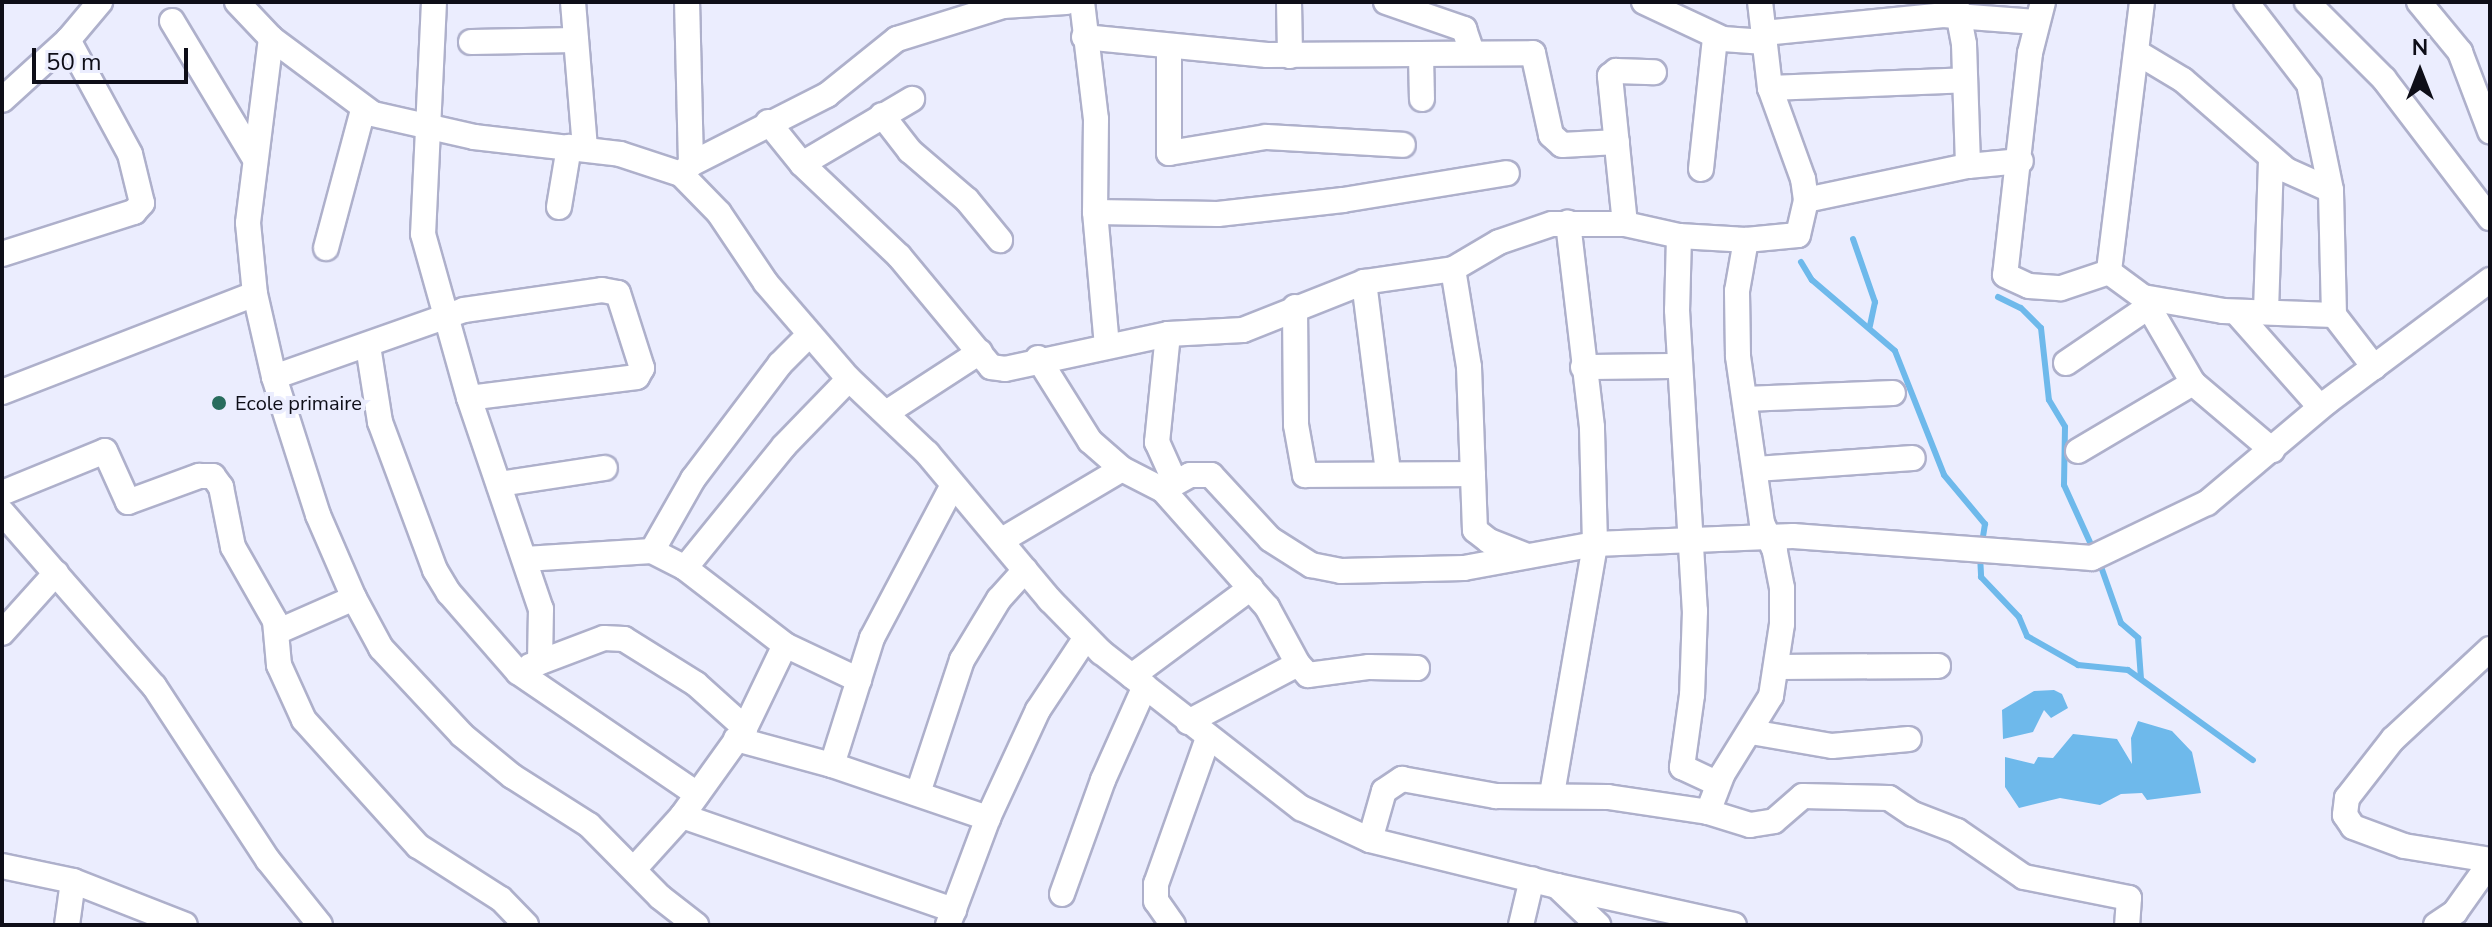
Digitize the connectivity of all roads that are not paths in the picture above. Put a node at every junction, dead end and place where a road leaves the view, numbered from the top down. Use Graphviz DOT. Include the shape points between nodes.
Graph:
graph roads {
  1 [pos="100,2"];
  2 [pos="434,2"];
  3 [pos="573,2"];
  4 [pos="687,2"];
  5 [pos="1066,2"];
  6 [pos="1082,2"];
  7 [pos="1289,2"];
  8 [pos="1386,2"];
  9 [pos="1644,2"];
  10 [pos="1760,2"];
  11 [pos="2142,2"];
  12 [pos="2246,2"];
  13 [pos="2307,2"];
  14 [pos="2419,2"];
  15 [pos="239,3"];
  16 [pos="980,7"];
  17 [pos="1958,8"];
  18 [pos="2039,12"];
  19 [pos="172,21"];
  20 [pos="1084,37"];
  21 [pos="1715,37"];
  22 [pos="1764,37"];
  23 [pos="271,38"];
  24 [pos="68,40"];
  25 [pos="576,40"];
  26 [pos="471,42"];
  27 [pos="1169,46"];
  28 [pos="1472,52"];
  29 [pos="2138,53"];
  30 [pos="1290,56"];
  31 [pos="1421,56"];
  32 [pos="1654,72"];
  33 [pos="1965,80"];
  34 [pos="1770,88"];
  35 [pos="912,99"];
  36 [pos="1422,99"];
  37 [pos="2,100"];
  38 [pos="363,110"];
  39 [pos="882,115"];
  40 [pos="768,122"];
  41 [pos="427,129"];
  42 [pos="2490,131"];
  43 [pos="1617,142"];
  44 [pos="1403,145"];
  45 [pos="577,148"];
  46 [pos="253,156"];
  47 [pos="2271,158"];
  48 [pos="2021,161"];
  49 [pos="802,164"];
  50 [pos="1968,166"];
  51 [pos="686,169"];
  52 [pos="1701,169"];
  53 [pos="1507,173"];
  54 [pos="2331,190"];
  55 [pos="1806,200"];
  56 [pos="559,207"];
  57 [pos="1095,212"];
  58 [pos="2490,218"];
  59 [pos="1568,222"];
  60 [pos="1625,224"];
  61 [pos="1679,236"];
  62 [pos="1000,240"];
  63 [pos="1746,240"];
  64 [pos="326,248"];
  65 [pos="2,254"];
  66 [pos="1453,269"];
  67 [pos="2109,272"];
  68 [pos="2490,280"];
  69 [pos="1364,282"];
  70 [pos="255,294"];
  71 [pos="2145,302"];
  72 [pos="1295,307"];
  73 [pos="2266,311"];
  74 [pos="2236,312"];
  75 [pos="2334,315"];
  76 [pos="445,317"];
  77 [pos="810,334"];
  78 [pos="1168,334"];
  79 [pos="368,346"];
  80 [pos="1107,346"];
  81 [pos="980,352"];
  82 [pos="1038,358"];
  83 [pos="2066,363"];
  84 [pos="1680,366"];
  85 [pos="1583,367"];
  86 [pos="2374,367"];
  87 [pos="274,377"];
  88 [pos="849,379"];
  89 [pos="2193,383"];
  90 [pos="2,392"];
  91 [pos="1893,393"];
  92 [pos="469,398"];
  93 [pos="1745,399"];
  94 [pos="2320,407"];
  95 [pos="886,413"];
  96 [pos="2272,450"];
  97 [pos="2078,451"];
  98 [pos="1913,458"];
  99 [pos="605,468"];
  100 [pos="1122,469"];
  101 [pos="1756,469"];
  102 [pos="1388,472"];
  103 [pos="1473,474"];
  104 [pos="499,484"];
  105 [pos="1169,486"];
  106 [pos="952,487"];
  107 [pos="2,493"];
  108 [pos="2,512"];
  109 [pos="1769,538"];
  110 [pos="1002,540"];
  111 [pos="1692,541"];
  112 [pos="1595,544"];
  113 [pos="652,551"];
  114 [pos="1530,557"];
  115 [pos="525,559"];
  116 [pos="685,568"];
  117 [pos="1025,570"];
  118 [pos="56,573"];
  119 [pos="1251,588"];
  120 [pos="354,598"];
  121 [pos="279,631"];
  122 [pos="2,633"];
  123 [pos="1085,639"];
  124 [pos="785,645"];
  125 [pos="2490,649"];
  126 [pos="540,662"];
  127 [pos="1298,664"];
  128 [pos="1938,666"];
  129 [pos="1778,667"];
  130 [pos="1417,668"];
  131 [pos="518,672"];
  132 [pos="859,680"];
  133 [pos="1139,681"];
  134 [pos="1188,722"];
  135 [pos="1751,732"];
  136 [pos="740,733"];
  137 [pos="1208,738"];
  138 [pos="1909,739"];
  139 [pos="832,765"];
  140 [pos="1717,783"];
  141 [pos="918,793"];
  142 [pos="697,794"];
  143 [pos="1552,794"];
  144 [pos="1708,812"];
  145 [pos="682,816"];
  146 [pos="988,818"];
  147 [pos="1370,840"];
  148 [pos="2490,861"];
  149 [pos="2,866"];
  150 [pos="635,868"];
  151 [pos="1532,879"];
  152 [pos="73,881"];
  153 [pos="1557,886"];
  154 [pos="1062,894"];
  155 [pos="2482,896"];
  156 [pos="151,917"];
  157 [pos="951,917"];
  158 [pos="2452,921"];
  159 [pos="317,924"];
  160 [pos="67,925"];
  161 [pos="185,925"];
  162 [pos="526,925"];
  163 [pos="696,925"];
  164 [pos="1173,925"];
  165 [pos="1521,925"];
  166 [pos="1598,925"];
  167 [pos="1734,925"];
  168 [pos="2127,925"];
  1 -- 24 [label="street"];
  2 -- 41 [label="street"];
  3 -- 25 [label="street"];
  4 -- 51 [label="street"];
  5 -- 16 [label="street"];
  6 -- 20 [label="street"];
  7 -- 30 [label="street"];
  8 -- 28 [label="street" via="1464,29"];
  9 -- 21 [label="street"];
  10 -- 22 [label="street"];
  11 -- 29 [label="street"];
  12 -- 54 [label="street" via="2305,74"];
  13 -- 58 [label="street" via="2400,98"];
  14 -- 42 [label="street" via="2460,52"];
  15 -- 23 [label="street"];
  16 -- 40 [label="street" via="897,39 827,95"];
  17 -- 18 [label="street"];
  17 -- 22 [label="street"];
  17 -- 33 [label="street"];
  18 -- 48 [label="street"];
  19 -- 46 [label="street"];
  20 -- 27 [label="street"];
  20 -- 57 [label="street" via="1095,115"];
  21 -- 22 [label="street"];
  21 -- 52 [label="street"];
  22 -- 34 [label="street"];
  23 -- 38 [label="street"];
  23 -- 46 [label="street"];
  24 -- 37 [label="street"];
  24 -- 65 [label="street" via="130,154 142,203 134,212"];
  25 -- 26 [label="street"];
  25 -- 45 [label="street"];
  27 -- 30 [label="street"];
  27 -- 44 [label="street" via="1169,153 1266,137"];
  28 -- 31 [label="street"];
  28 -- 43 [label="street" via="1533,53 1551,135 1562,145"];
  29 -- 47 [label="street" via="2183,80"];
  29 -- 67 [label="street"];
  30 -- 31 [label="street"];
  31 -- 36 [label="street"];
  32 -- 43 [label="street" via="1611,74"];
  33 -- 34 [label="street"];
  33 -- 50 [label="street"];
  34 -- 55 [label="street"];
  35 -- 39 [label="street"];
  38 -- 41 [label="street"];
  38 -- 64 [label="street"];
  39 -- 49 [label="street"];
  39 -- 62 [label="street" via="910,151 967,200"];
  40 -- 49 [label="street"];
  40 -- 51 [label="street"];
  41 -- 45 [label="street"];
  41 -- 76 [label="street" via="423,234"];
  43 -- 60 [label="street"];
  45 -- 51 [label="street"];
  45 -- 56 [label="street"];
  46 -- 70 [label="street" via="248,223"];
  47 -- 54 [label="street"];
  47 -- 73 [label="street"];
  48 -- 50 [label="street"];
  48 -- 67 [label="street" via="2005,275 2029,286 2061,288"];
  49 -- 81 [label="street" via="899,256"];
  50 -- 55 [label="street"];
  51 -- 77 [label="street" via="766,283"];
  53 -- 57 [label="street" via="1218,214"];
  54 -- 75 [label="street"];
  55 -- 63 [label="street" via="1798,235"];
  57 -- 80 [label="street"];
  59 -- 60 [label="street"];
  59 -- 66 [label="street" via="1516,235"];
  59 -- 85 [label="street"];
  60 -- 61 [label="street"];
  61 -- 63 [label="street"];
  61 -- 84 [label="street"];
  63 -- 93 [label="street" via="1737,291"];
  66 -- 69 [label="street"];
  66 -- 103 [label="street" via="1466,340"];
  67 -- 71 [label="street"];
  68 -- 86 [label="street"];
  69 -- 72 [label="street"];
  69 -- 102 [label="street"];
  70 -- 87 [label="street"];
  70 -- 90 [label="street"];
  71 -- 74 [label="street"];
  71 -- 83 [label="street"];
  71 -- 89 [label="street"];
  72 -- 78 [label="street" via="1237,331"];
  72 -- 102 [label="street" via="1296,425 1304,473"];
  73 -- 74 [label="street"];
  73 -- 75 [label="street"];
  74 -- 94 [label="street"];
  75 -- 86 [label="street"];
  76 -- 79 [label="street"];
  76 -- 92 [label="street"];
  76 -- 92 [label="street" via="487,306 610,290 623,301 642,368 630,379"];
  77 -- 88 [label="street"];
  77 -- 113 [label="street" via="780,364 693,479"];
  78 -- 80 [label="street"];
  78 -- 105 [label="street" via="1157,442"];
  79 -- 87 [label="street"];
  79 -- 131 [label="street" via="380,422 435,570 473,625"];
  80 -- 82 [label="street"];
  81 -- 82 [label="street" via="996,369"];
  81 -- 95 [label="street"];
  82 -- 100 [label="street" via="1074,421"];
  84 -- 85 [label="street"];
  84 -- 111 [label="street"];
  85 -- 112 [label="street" via="1592,427"];
  86 -- 94 [label="street"];
  87 -- 120 [label="street" via="318,515"];
  88 -- 95 [label="street"];
  88 -- 116 [label="street" via="784,446"];
  89 -- 96 [label="street"];
  89 -- 97 [label="street"];
  91 -- 93 [label="street"];
  92 -- 104 [label="street"];
  93 -- 101 [label="street"];
  94 -- 96 [label="street"];
  95 -- 106 [label="street"];
  96 -- 109 [label="street" via="2207,503 2092,558 1810,536"];
  98 -- 101 [label="street"];
  99 -- 104 [label="street"];
  100 -- 105 [label="street"];
  100 -- 110 [label="street"];
  101 -- 109 [label="street"];
  102 -- 103 [label="street"];
  103 -- 114 [label="street" via="1475,530"];
  104 -- 115 [label="street"];
  105 -- 114 [label="street" via="1190,475 1211,475 1270,539 1300,560 1328,569 1433,570"];
  105 -- 119 [label="street" via="1205,543"];
  106 -- 110 [label="street"];
  106 -- 132 [label="street" via="901,577"];
  107 -- 121 [label="street" via="101,451 110,454 132,503 199,476 213,476 221,487 233,547"];
  108 -- 118 [label="street"];
  109 -- 111 [label="street"];
  109 -- 129 [label="street" via="1782,588"];
  110 -- 117 [label="street"];
  111 -- 112 [label="street"];
  111 -- 140 [label="street" via="1692,695 1682,767"];
  112 -- 114 [label="street"];
  112 -- 143 [label="street"];
  113 -- 115 [label="street"];
  113 -- 116 [label="street"];
  115 -- 126 [label="street" via="541,609"];
  116 -- 124 [label="street"];
  117 -- 123 [label="street"];
  117 -- 141 [label="street" via="999,599 962,660"];
  118 -- 122 [label="street"];
  118 -- 159 [label="street" via="154,686 268,860"];
  119 -- 127 [label="street"];
  119 -- 133 [label="street"];
  120 -- 121 [label="street"];
  120 -- 150 [label="street" via="381,648 462,735 512,776 589,825"];
  121 -- 162 [label="street" via="279,665 287,687 304,720 336,760 426,853 501,899"];
  123 -- 133 [label="street"];
  123 -- 146 [label="street" via="1038,710"];
  124 -- 132 [label="street"];
  124 -- 136 [label="street"];
  125 -- 148 [label="street" via="2393,739 2347,798 2345,815 2353,827 2404,846"];
  126 -- 131 [label="street"];
  126 -- 136 [label="street" via="604,638 624,639 696,684"];
  127 -- 130 [label="street" via="1308,675 1369,667"];
  127 -- 134 [label="street"];
  128 -- 129 [label="street"];
  129 -- 135 [label="street" via="1771,696"];
  131 -- 142 [label="street"];
  132 -- 139 [label="street"];
  133 -- 134 [label="street"];
  133 -- 154 [label="street"];
  134 -- 137 [label="street"];
  135 -- 138 [label="street" via="1832,746"];
  135 -- 140 [label="street"];
  136 -- 139 [label="street"];
  136 -- 142 [label="street"];
  137 -- 147 [label="street" via="1301,808"];
  137 -- 164 [label="street" via="1156,884 1156,901"];
  139 -- 141 [label="street"];
  140 -- 144 [label="street"];
  141 -- 146 [label="street"];
  142 -- 145 [label="street"];
  143 -- 144 [label="street"];
  143 -- 147 [label="street" via="1496,796 1396,781 1381,798"];
  144 -- 168 [label="street" via="1750,825 1774,821 1803,796 1895,800 1913,814 1957,831 2024,877 2129,898"];
  145 -- 150 [label="street"];
  145 -- 157 [label="street"];
  146 -- 157 [label="street"];
  147 -- 151 [label="street"];
  148 -- 155 [label="street"];
  149 -- 152 [label="street"];
  150 -- 163 [label="street" via="660,897"];
  151 -- 153 [label="street"];
  151 -- 165 [label="street"];
  152 -- 156 [label="street"];
  152 -- 160 [label="street"];
  153 -- 166 [label="street"];
  153 -- 167 [label="street" via="1656,903"];
  155 -- 158 [label="street"];
  156 -- 161 [label="street"];
}
